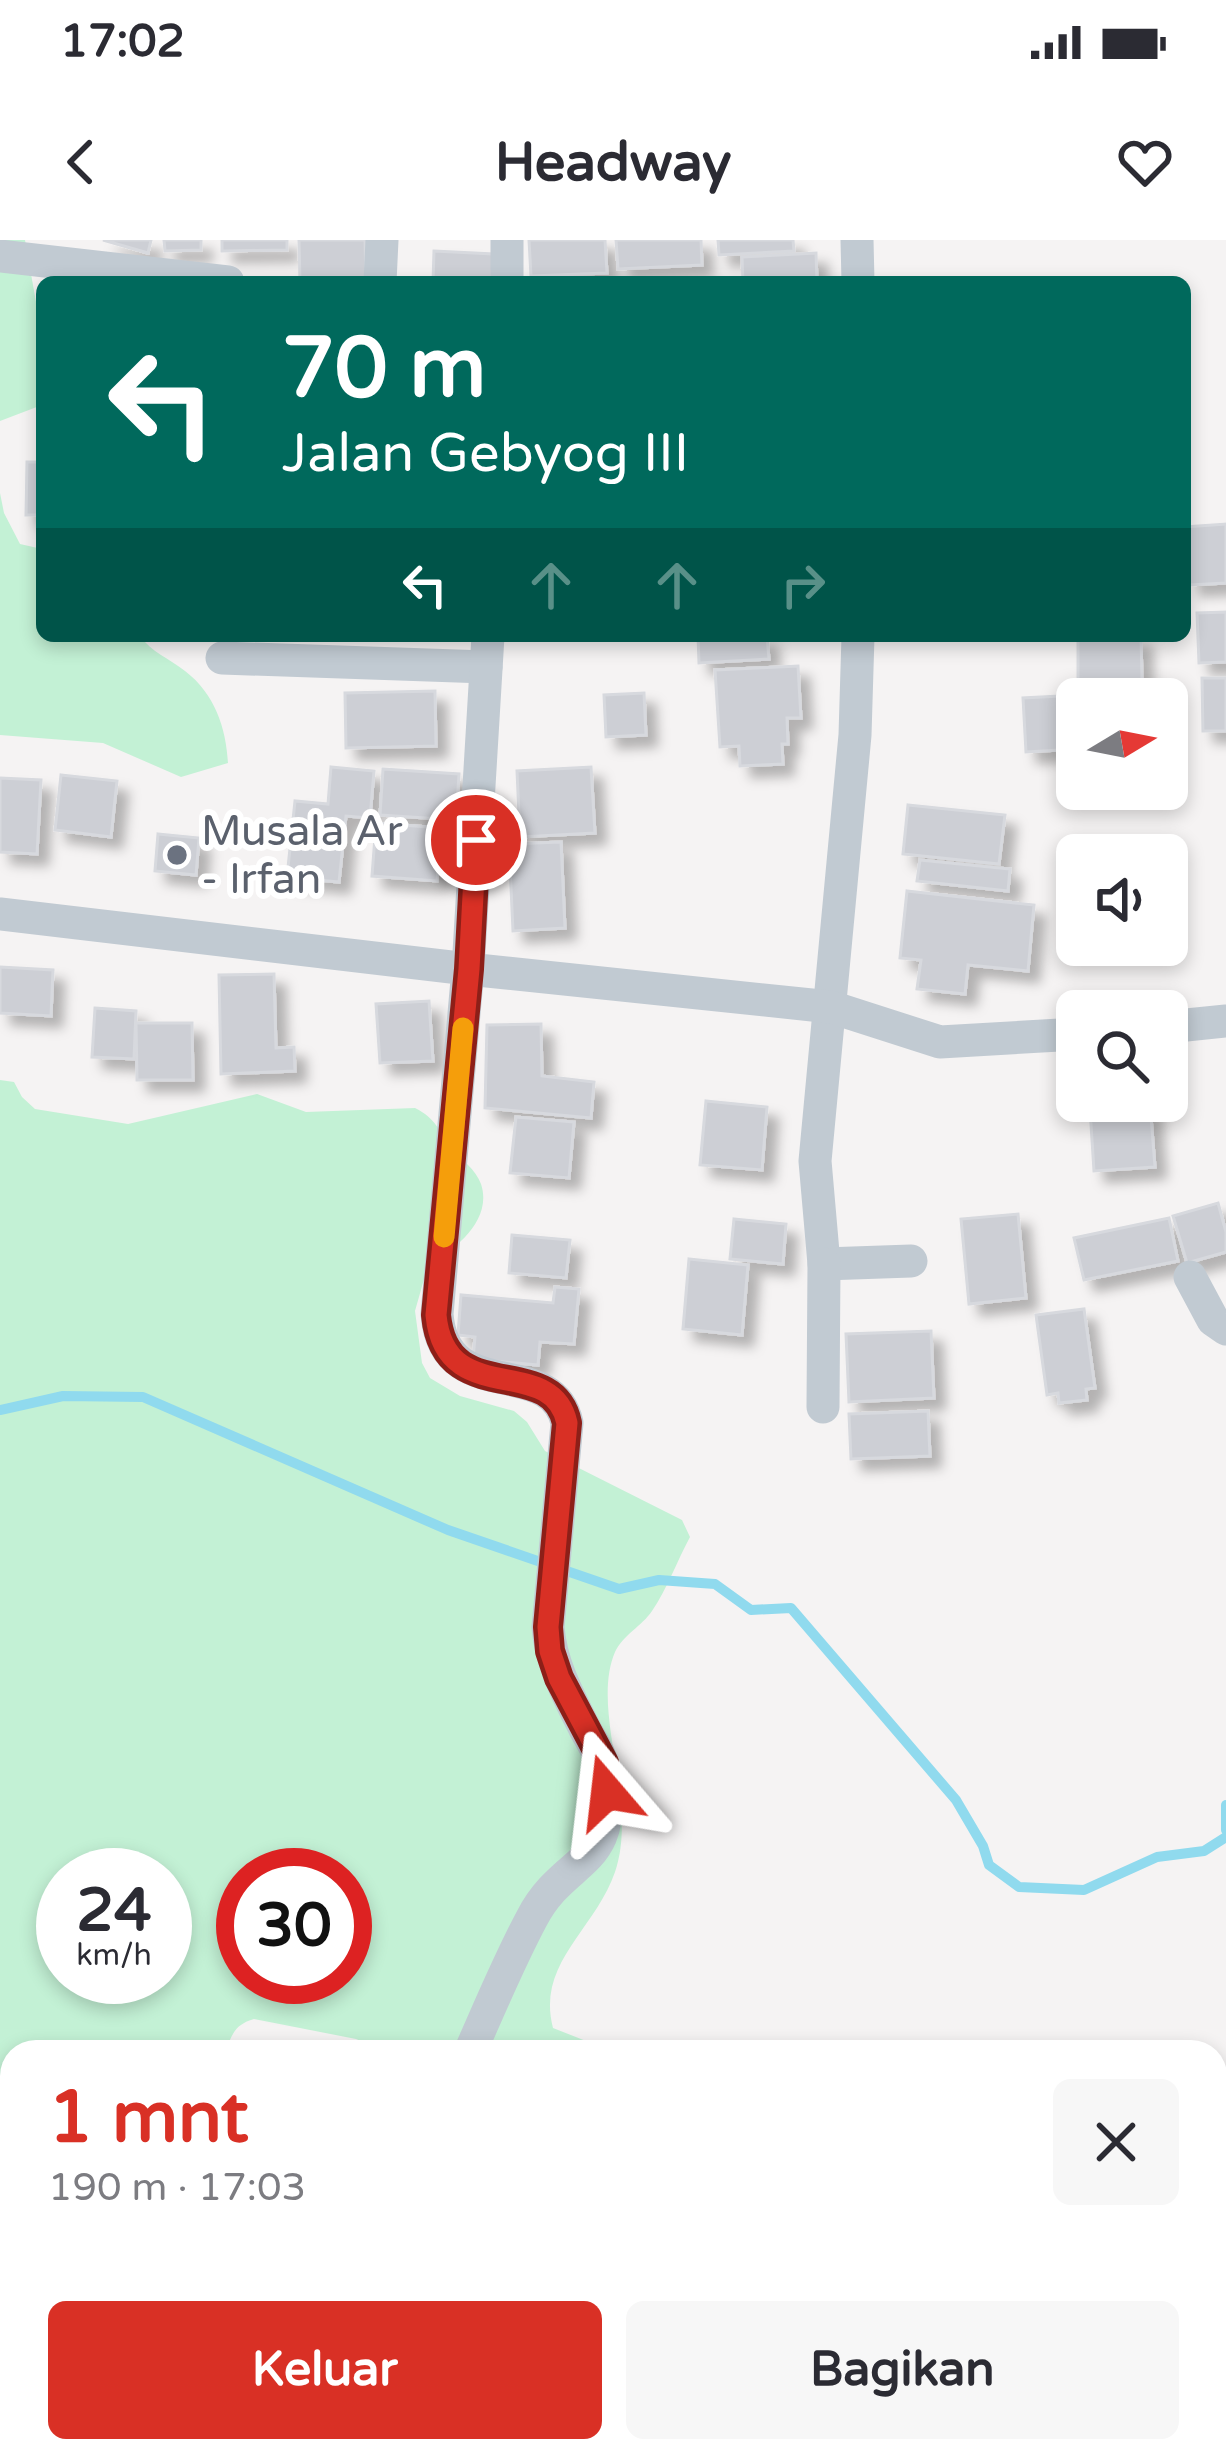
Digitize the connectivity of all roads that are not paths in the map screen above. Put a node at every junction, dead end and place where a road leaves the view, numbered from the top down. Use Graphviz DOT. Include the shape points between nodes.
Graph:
graph roads {
  1 [pos="382,240"];
  2 [pos="507,240"];
  3 [pos="857,240"];
  4 [pos="0,256"];
  5 [pos="175,276"];
  6 [pos="380,276"];
  7 [pos="507,276"];
  8 [pos="858,276"];
  9 [pos="858,642"];
  10 [pos="487,651"];
  11 [pos="223,658"];
  12 [pos="0,914"];
  13 [pos="469,969"];
  14 [pos="831,1006"];
  15 [pos="1226,1021"];
  16 [pos="1188,1025"];
  17 [pos="1056,1035"];
  18 [pos="911,1261"];
  19 [pos="824,1264"];
  20 [pos="1190,1277"];
  21 [pos="1226,1329"];
  22 [pos="823,1407"];
  23 [pos="476,2040"];
  1 -- 6 [label="street"];
  2 -- 7 [label="street"];
  3 -- 8 [label="street"];
  4 -- 5 [label="street"];
  9 -- 14 [label="street"];
  10 -- 11 [label="street"];
  10 -- 13 [label="street"];
  12 -- 13 [label="street"];
  13 -- 14 [label="street"];
  13 -- 23 [label="street" via="439,1340 454,1362 553,1394 564,1408 550,1651 604,1763 607,1792 603,1833 534,1914"];
  14 -- 17 [label="street" via="940,1042"];
  14 -- 19 [label="street" via="815,1161"];
  15 -- 16 [label="street"];
  18 -- 19 [label="street"];
  19 -- 22 [label="street"];
  20 -- 21 [label="street"];
}
